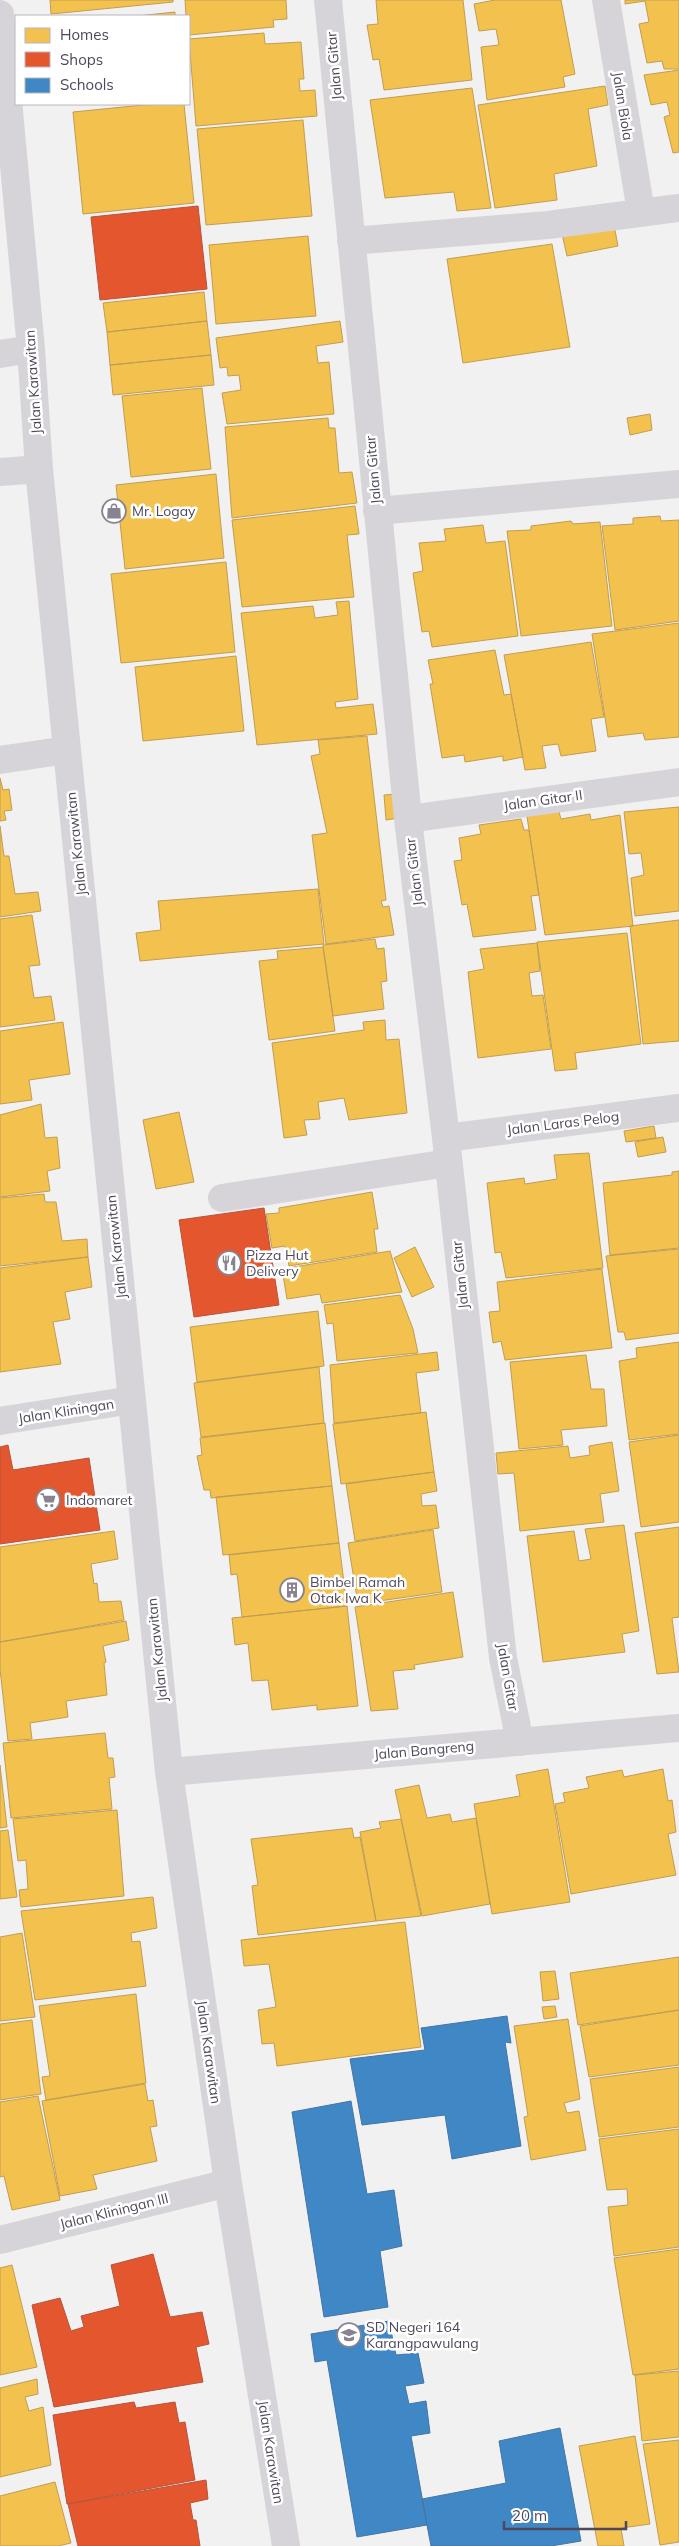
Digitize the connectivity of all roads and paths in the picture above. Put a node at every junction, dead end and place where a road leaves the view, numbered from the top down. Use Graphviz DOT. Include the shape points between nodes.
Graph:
graph roads {
  1 [pos="328,0"];
  2 [pos="606,0"];
  3 [pos="0,14"];
  4 [pos="7,152"];
  5 [pos="679,208"];
  6 [pos="641,212"];
  7 [pos="351,241"];
  8 [pos="31,349"];
  9 [pos="0,354"];
  10 [pos="39,469"];
  11 [pos="0,472"];
  12 [pos="679,484"];
  13 [pos="376,511"];
  14 [pos="67,750"];
  15 [pos="0,760"];
  16 [pos="679,782"];
  17 [pos="408,819"];
  18 [pos="679,1108"];
  19 [pos="447,1151"];
  20 [pos="222,1198"];
  21 [pos="132,1400"];
  22 [pos="0,1421"];
  23 [pos="679,1728"];
  24 [pos="520,1742"];
  25 [pos="169,1772"];
  26 [pos="228,2183"];
  27 [pos="0,2240"];
  28 [pos="286,2546"];
  1 -- 7 [label="street, Jalan Gitar"];
  2 -- 6 [label="street, Jalan Biola"];
  3 -- 4 [label="street, Jalan Karawitan"];
  4 -- 8 [label="street, Jalan Karawitan"];
  5 -- 6 [label="street"];
  6 -- 7 [label="street" via="548,225"];
  7 -- 13 [label="street, Jalan Gitar"];
  8 -- 9 [label="street"];
  8 -- 10 [label="street, Jalan Karawitan"];
  10 -- 11 [label="street"];
  10 -- 14 [label="street, Jalan Karawitan"];
  12 -- 13 [label="street"];
  13 -- 17 [label="street, Jalan Gitar"];
  14 -- 15 [label="street"];
  14 -- 21 [label="street, Jalan Karawitan"];
  16 -- 17 [label="street, Jalan Gitar II"];
  17 -- 19 [label="street, Jalan Gitar"];
  18 -- 19 [label="street, Jalan Laras Pelog"];
  19 -- 20 [label="street, Jalan Laras Pelog"];
  19 -- 24 [label="street, Jalan Gitar" via="503,1658"];
  21 -- 22 [label="street, Jalan Kliningan"];
  21 -- 25 [label="street, Jalan Karawitan"];
  23 -- 24 [label="street, Jalan Bangreng"];
  24 -- 25 [label="street, Jalan Bangreng"];
  25 -- 26 [label="street, Jalan Karawitan"];
  26 -- 27 [label="street, Jalan Kliningan III"];
  26 -- 28 [label="street, Jalan Karawitan"];
}
